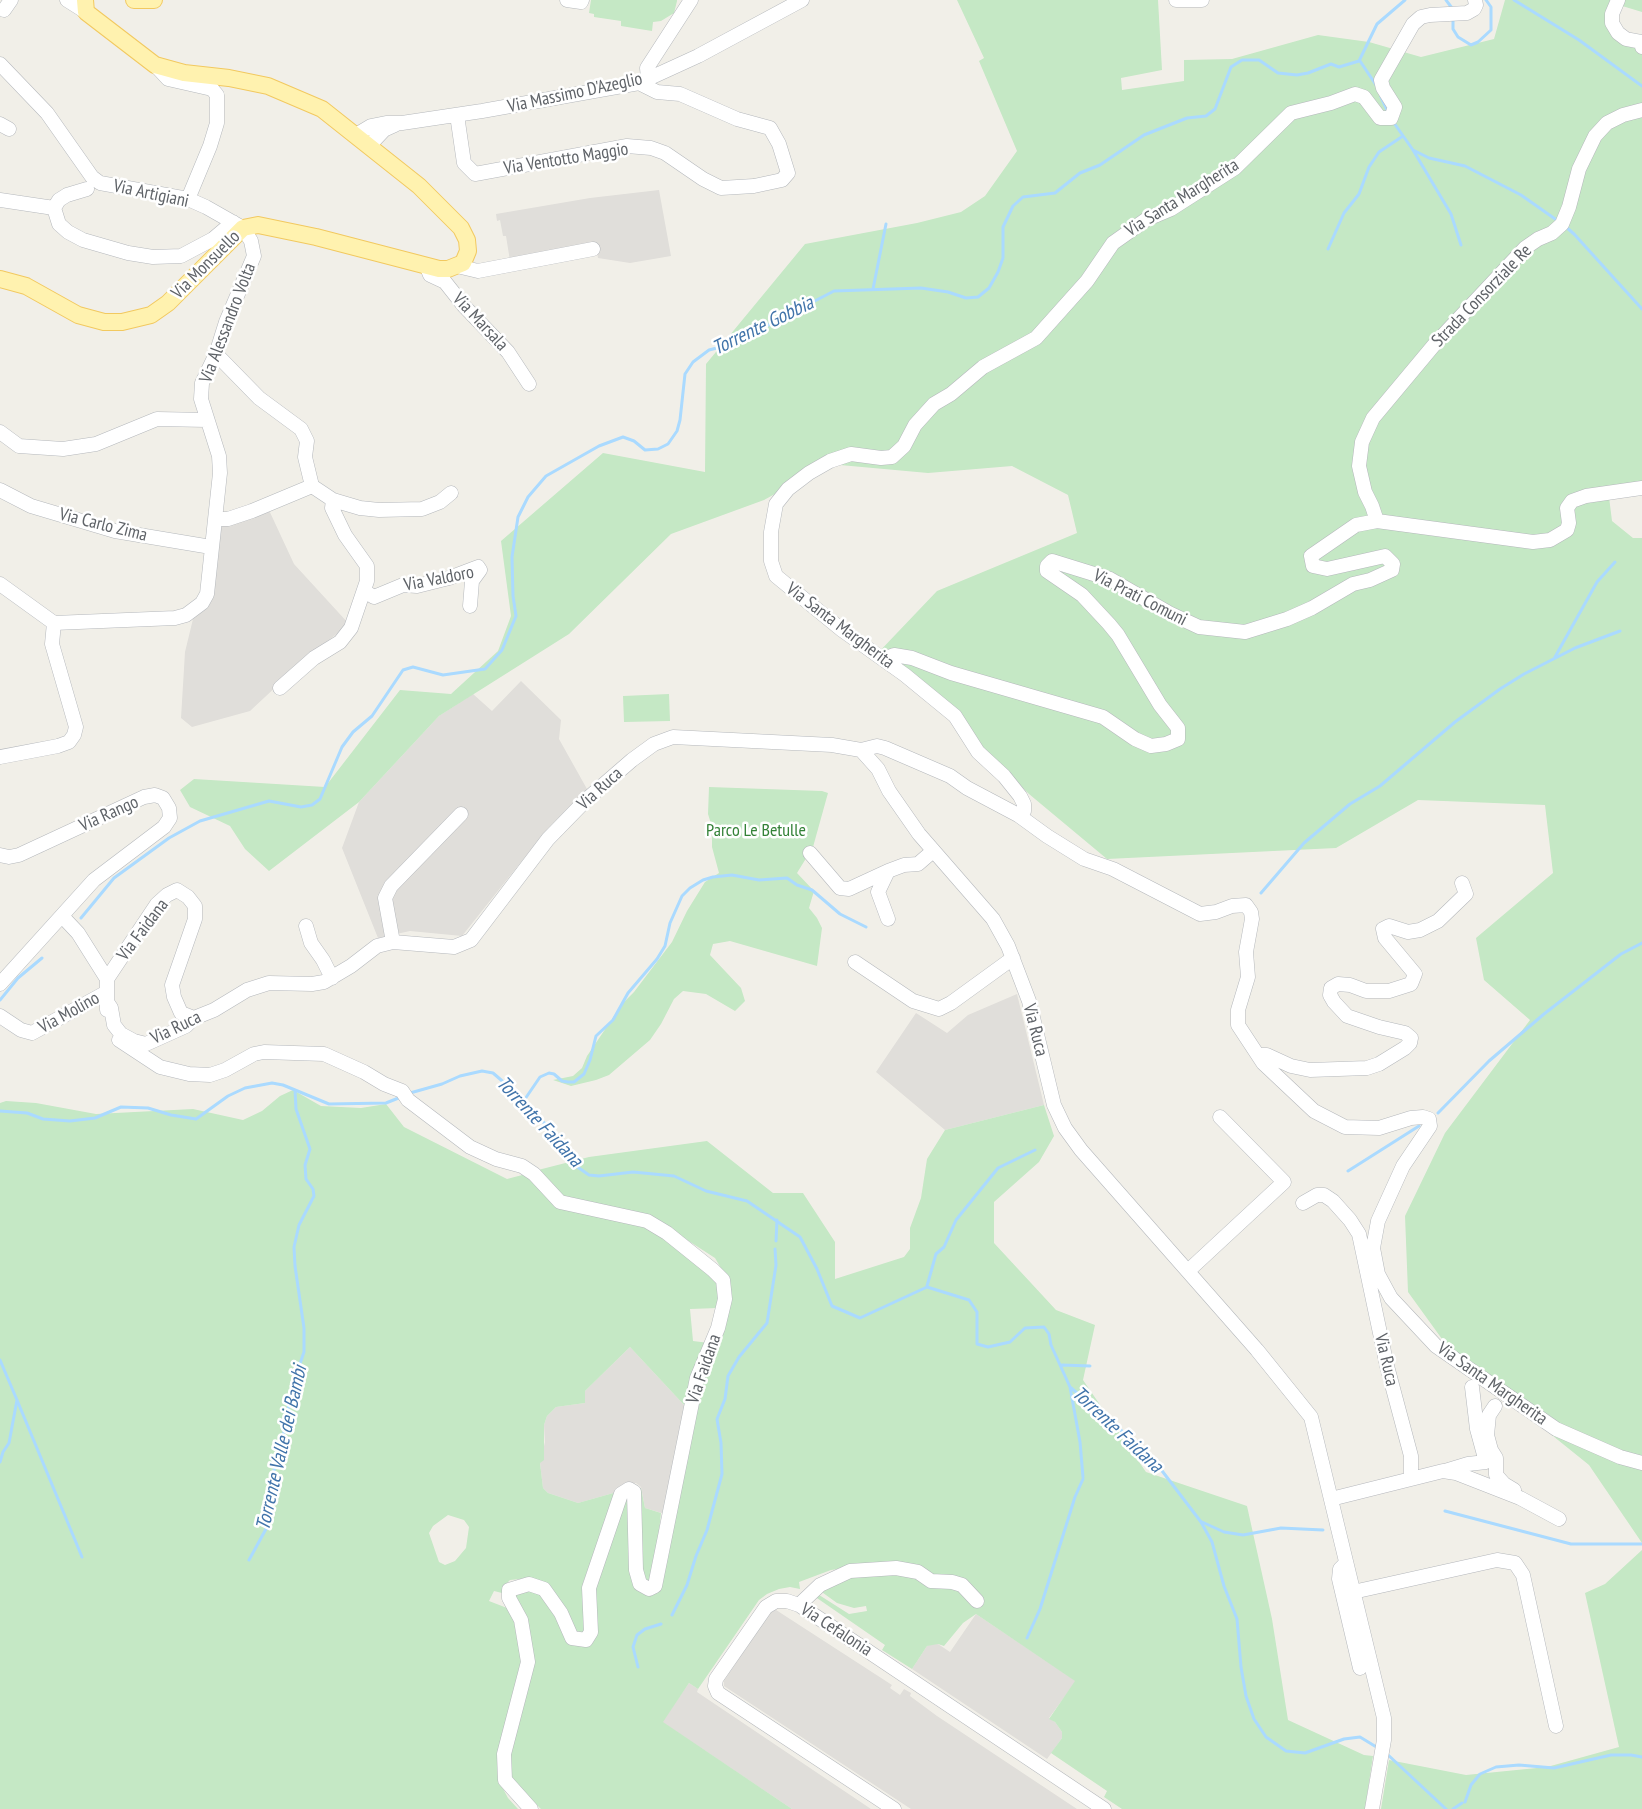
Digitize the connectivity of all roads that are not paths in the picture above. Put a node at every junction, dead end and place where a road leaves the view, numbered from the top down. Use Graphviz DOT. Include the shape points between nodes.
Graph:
graph roads {
  1 [pos="67,0"];
  2 [pos="134,0"];
  3 [pos="154,0"];
  4 [pos="567,0"];
  5 [pos="582,0"];
  6 [pos="691,0"];
  7 [pos="802,0"];
  8 [pos="1176,0"];
  9 [pos="1202,0"];
  10 [pos="1475,0"];
  11 [pos="1618,0"];
  12 [pos="85,6"];
  13 [pos="1642,50"];
  14 [pos="0,64"];
  15 [pos="155,65"];
  16 [pos="643,80"];
  17 [pos="1642,110"];
  18 [pos="457,115"];
  19 [pos="402,123"];
  20 [pos="356,135"];
  21 [pos="369,146"];
  22 [pos="87,189"];
  23 [pos="183,198"];
  24 [pos="0,200"];
  25 [pos="54,208"];
  26 [pos="238,225"];
  27 [pos="593,249"];
  28 [pos="426,265"];
  29 [pos="457,266"];
  30 [pos="0,279"];
  31 [pos="216,354"];
  32 [pos="529,384"];
  33 [pos="207,420"];
  34 [pos="0,432"];
  35 [pos="312,486"];
  36 [pos="1642,488"];
  37 [pos="0,490"];
  38 [pos="451,493"];
  39 [pos="333,500"];
  40 [pos="215,519"];
  41 [pos="1377,521"];
  42 [pos="211,547"];
  43 [pos="0,584"];
  44 [pos="364,591"];
  45 [pos="470,606"];
  46 [pos="54,623"];
  47 [pos="888,663"];
  48 [pos="280,688"];
  49 [pos="861,750"];
  50 [pos="0,757"];
  51 [pos="461,814"];
  52 [pos="1018,815"];
  53 [pos="933,851"];
  54 [pos="810,853"];
  55 [pos="0,855"];
  56 [pos="888,871"];
  57 [pos="1462,883"];
  58 [pos="62,916"];
  59 [pos="888,919"];
  60 [pos="306,926"];
  61 [pos="393,942"];
  62 [pos="1013,958"];
  63 [pos="855,962"];
  64 [pos="332,978"];
  65 [pos="0,984"];
  66 [pos="107,991"];
  67 [pos="0,1016"];
  68 [pos="194,1018"];
  69 [pos="1259,1055"];
  70 [pos="1220,1117"];
  71 [pos="1304,1203"];
  72 [pos="1188,1271"];
  73 [pos="1472,1387"];
  74 [pos="1495,1406"];
  75 [pos="1642,1463"];
  76 [pos="1443,1472"];
  77 [pos="1411,1479"];
  78 [pos="1331,1499"];
  79 [pos="1532,1506"];
  80 [pos="1558,1519"];
  81 [pos="1346,1563"];
  82 [pos="1353,1592"];
  83 [pos="977,1601"];
  84 [pos="799,1605"];
  85 [pos="1360,1668"];
  86 [pos="1556,1726"];
  87 [pos="531,1809"];
  88 [pos="894,1809"];
  89 [pos="1104,1809"];
  90 [pos="1372,1809"];
  1 -- 12 [label="street"];
  2 -- 3 [label="main road"];
  4 -- 5 [label="street"];
  6 -- 16 [label="street"];
  7 -- 16 [label="street, Via Massimo D'Azeglio" via="698,56"];
  8 -- 9 [label="street"];
  10 -- 47 [label="street, Via Santa Margherita" via="1474,9 1420,17 1413,24 1382,80 1395,106 1391,118 1380,117 1364,97 1354,94 1292,113 1235,168 1113,243 1087,281 1036,338 983,367 934,404 892,457 851,454 830,461 788,489 776,504 772,518 771,561 776,576"];
  11 -- 13 [label="street" via="1612,23 1618,33"];
  12 -- 15 [label="main road"];
  14 -- 23 [label="street, Via Artigiani" via="47,113 100,183"];
  15 -- 20 [label="main road" via="268,86 322,109"];
  15 -- 23 [label="street" via="168,79 212,89 217,95 217,123 210,146"];
  16 -- 18 [label="street, Via Massimo D'Azeglio"];
  16 -- 18 [label="street, Via Ventotto Maggio" via="657,92 680,94 737,119 770,128 788,173 782,180 721,188 665,153 627,146 475,174 464,163"];
  17 -- 41 [label="street, Strada Consorziale Re" via="1607,123 1595,136 1562,224 1525,248 1434,345 1373,418 1362,442 1359,466"];
  18 -- 19 [label="street, Via Massimo D'Azeglio"];
  19 -- 20 [label="street, Via Massimo D'Azeglio" via="371,126"];
  19 -- 21 [label="street, Via Massimo D'Azeglio" via="384,130"];
  20 -- 21 [label="main road"];
  21 -- 29 [label="main road" via="419,186 461,228 468,251"];
  22 -- 25 [label="street" via="67,195"];
  23 -- 26 [label="street, Via Artigiani"];
  24 -- 25 [label="street"];
  25 -- 26 [label="street" via="59,224 83,240 153,257 181,256"];
  26 -- 28 [label="main road, Via Monsuello" via="258,225 316,237"];
  26 -- 30 [label="main road, Via Monsuello" via="168,303 151,315 123,322 78,315 26,286"];
  26 -- 31 [label="street, Via Alessandro Volta" via="251,241 254,256"];
  27 -- 29 [label="street, Via Monsuello" via="478,271"];
  28 -- 29 [label="main road, Via Monsuello" via="439,269"];
  28 -- 32 [label="street, Via Marsala" via="430,275 445,282 508,352"];
  31 -- 33 [label="street, Via Alessandro Volta" via="202,383 201,399"];
  31 -- 35 [label="street" via="259,398 301,429 307,441 305,457"];
  33 -- 34 [label="street" via="157,419 96,444 63,449 19,446"];
  33 -- 40 [label="street, Via Alessandro Volta" via="219,456"];
  35 -- 39 [label="street"];
  35 -- 40 [label="street" via="252,511"];
  36 -- 41 [label="street, Via Prati Comuni" via="1572,501 1567,508 1567,530 1550,540 1533,542"];
  37 -- 42 [label="street, Via Carlo Zima" via="31,506 115,531"];
  38 -- 39 [label="street" via="422,509 369,509"];
  39 -- 44 [label="street" via="332,508 345,535 367,566"];
  40 -- 42 [label="street, Via Alessandro Volta"];
  41 -- 47 [label="street, Via Prati Comuni" via="1356,525 1311,556 1312,567 1327,568 1385,556 1393,564 1392,570 1353,584 1287,619 1245,632 1199,627 1110,579 1058,562 1047,566 1047,571 1082,595 1118,635 1178,728 1178,739 1166,744 1151,746 1103,717 912,658 894,655"];
  42 -- 46 [label="street, Via Alessandro Volta" via="207,594 186,615"];
  43 -- 46 [label="street"];
  44 -- 45 [label="street, Via Valdoro" via="374,597 403,585 449,579 478,567 480,570 472,581"];
  44 -- 48 [label="street" via="351,628 340,642 314,658"];
  46 -- 50 [label="street" via="52,644 76,727 74,735 58,746"];
  47 -- 52 [label="street, Via Santa Margherita" via="956,716 978,752 1020,796 1024,811"];
  49 -- 52 [label="street, Via Ruca" via="877,746 917,760"];
  49 -- 53 [label="street, Via Ruca"];
  49 -- 61 [label="street, Via Ruca" via="673,737 654,744 587,799 548,839 471,940 454,946"];
  51 -- 61 [label="street" via="391,886 385,897"];
  52 -- 69 [label="street, Via Santa Margherita" via="1084,859 1113,869 1200,914 1246,906 1252,919 1246,952 1248,977 1238,1010 1238,1025"];
  53 -- 56 [label="street" via="918,864"];
  53 -- 62 [label="street, Via Ruca" via="993,918"];
  54 -- 56 [label="street" via="840,888 849,890"];
  55 -- 58 [label="street, Via Rango" via="19,855 144,797 163,798 170,818 164,827 94,880"];
  56 -- 59 [label="street" via="878,892"];
  57 -- 69 [label="street" via="1466,894 1438,921 1408,932 1383,928 1385,938 1415,974 1411,984 1389,991 1366,991 1350,984 1330,988 1334,1002 1347,1016 1412,1038 1405,1048 1367,1068 1310,1070"];
  58 -- 65 [label="street"];
  58 -- 66 [label="street, Via Faidana" via="78,933"];
  60 -- 64 [label="street" via="311,943"];
  61 -- 64 [label="street, Via Ruca" via="377,946"];
  62 -- 63 [label="street" via="939,1009 913,1001"];
  62 -- 72 [label="street, Via Ruca" via="1029,1001 1054,1105 1065,1128"];
  64 -- 68 [label="street, Via Ruca" via="312,984 269,983"];
  66 -- 67 [label="street, Via Molino" via="32,1033"];
  66 -- 68 [label="street, Via Ruca" via="114,1025 134,1041 146,1044 186,1026"];
  66 -- 68 [label="street, Via Faidana" via="157,904 177,890 195,906 195,919 172,985 181,1013"];
  66 -- 87 [label="street, Via Faidana" via="106,1013 118,1040 160,1067 210,1076 254,1053 324,1054 405,1095 470,1147 522,1166 560,1202 647,1221 668,1233 723,1280 725,1299 718,1328 697,1378 655,1586 649,1589 640,1584 636,1570 634,1492 629,1489 621,1494 590,1588 591,1632 586,1640 572,1638 561,1613 543,1589 529,1584 509,1590 521,1620 528,1662 504,1754 505,1780"];
  69 -- 75 [label="street, Via Santa Margherita" via="1314,1111 1345,1127 1379,1128 1411,1118 1429,1119 1430,1126 1403,1166 1378,1221 1373,1248 1378,1274 1391,1298 1436,1346 1556,1429"];
  70 -- 72 [label="street" via="1284,1182"];
  71 -- 77 [label="street, Via Ruca" via="1324,1195 1359,1234 1411,1456"];
  72 -- 78 [label="street, Via Ruca" via="1311,1417"];
  73 -- 76 [label="street" via="1486,1462"];
  74 -- 79 [label="street" via="1489,1415 1487,1435 1496,1458 1496,1475"];
  76 -- 77 [label="street"];
  76 -- 79 [label="street" via="1490,1485"];
  77 -- 78 [label="street"];
  78 -- 81 [label="street, Via Ruca"];
  79 -- 80 [label="street"];
  81 -- 82 [label="street, Via Ruca"];
  81 -- 85 [label="street, Via Ruca" via="1340,1569 1339,1579"];
  82 -- 86 [label="street" via="1497,1560 1515,1563 1523,1575"];
  82 -- 90 [label="street, Via Ruca" via="1384,1718"];
  83 -- 84 [label="street" via="962,1585 931,1581 918,1572 896,1568 849,1572 820,1585"];
  84 -- 88 [label="street, Via Cefalonia" via="787,1600 766,1607 716,1678 718,1693"];
  84 -- 89 [label="street, Via Cefalonia"];
}
